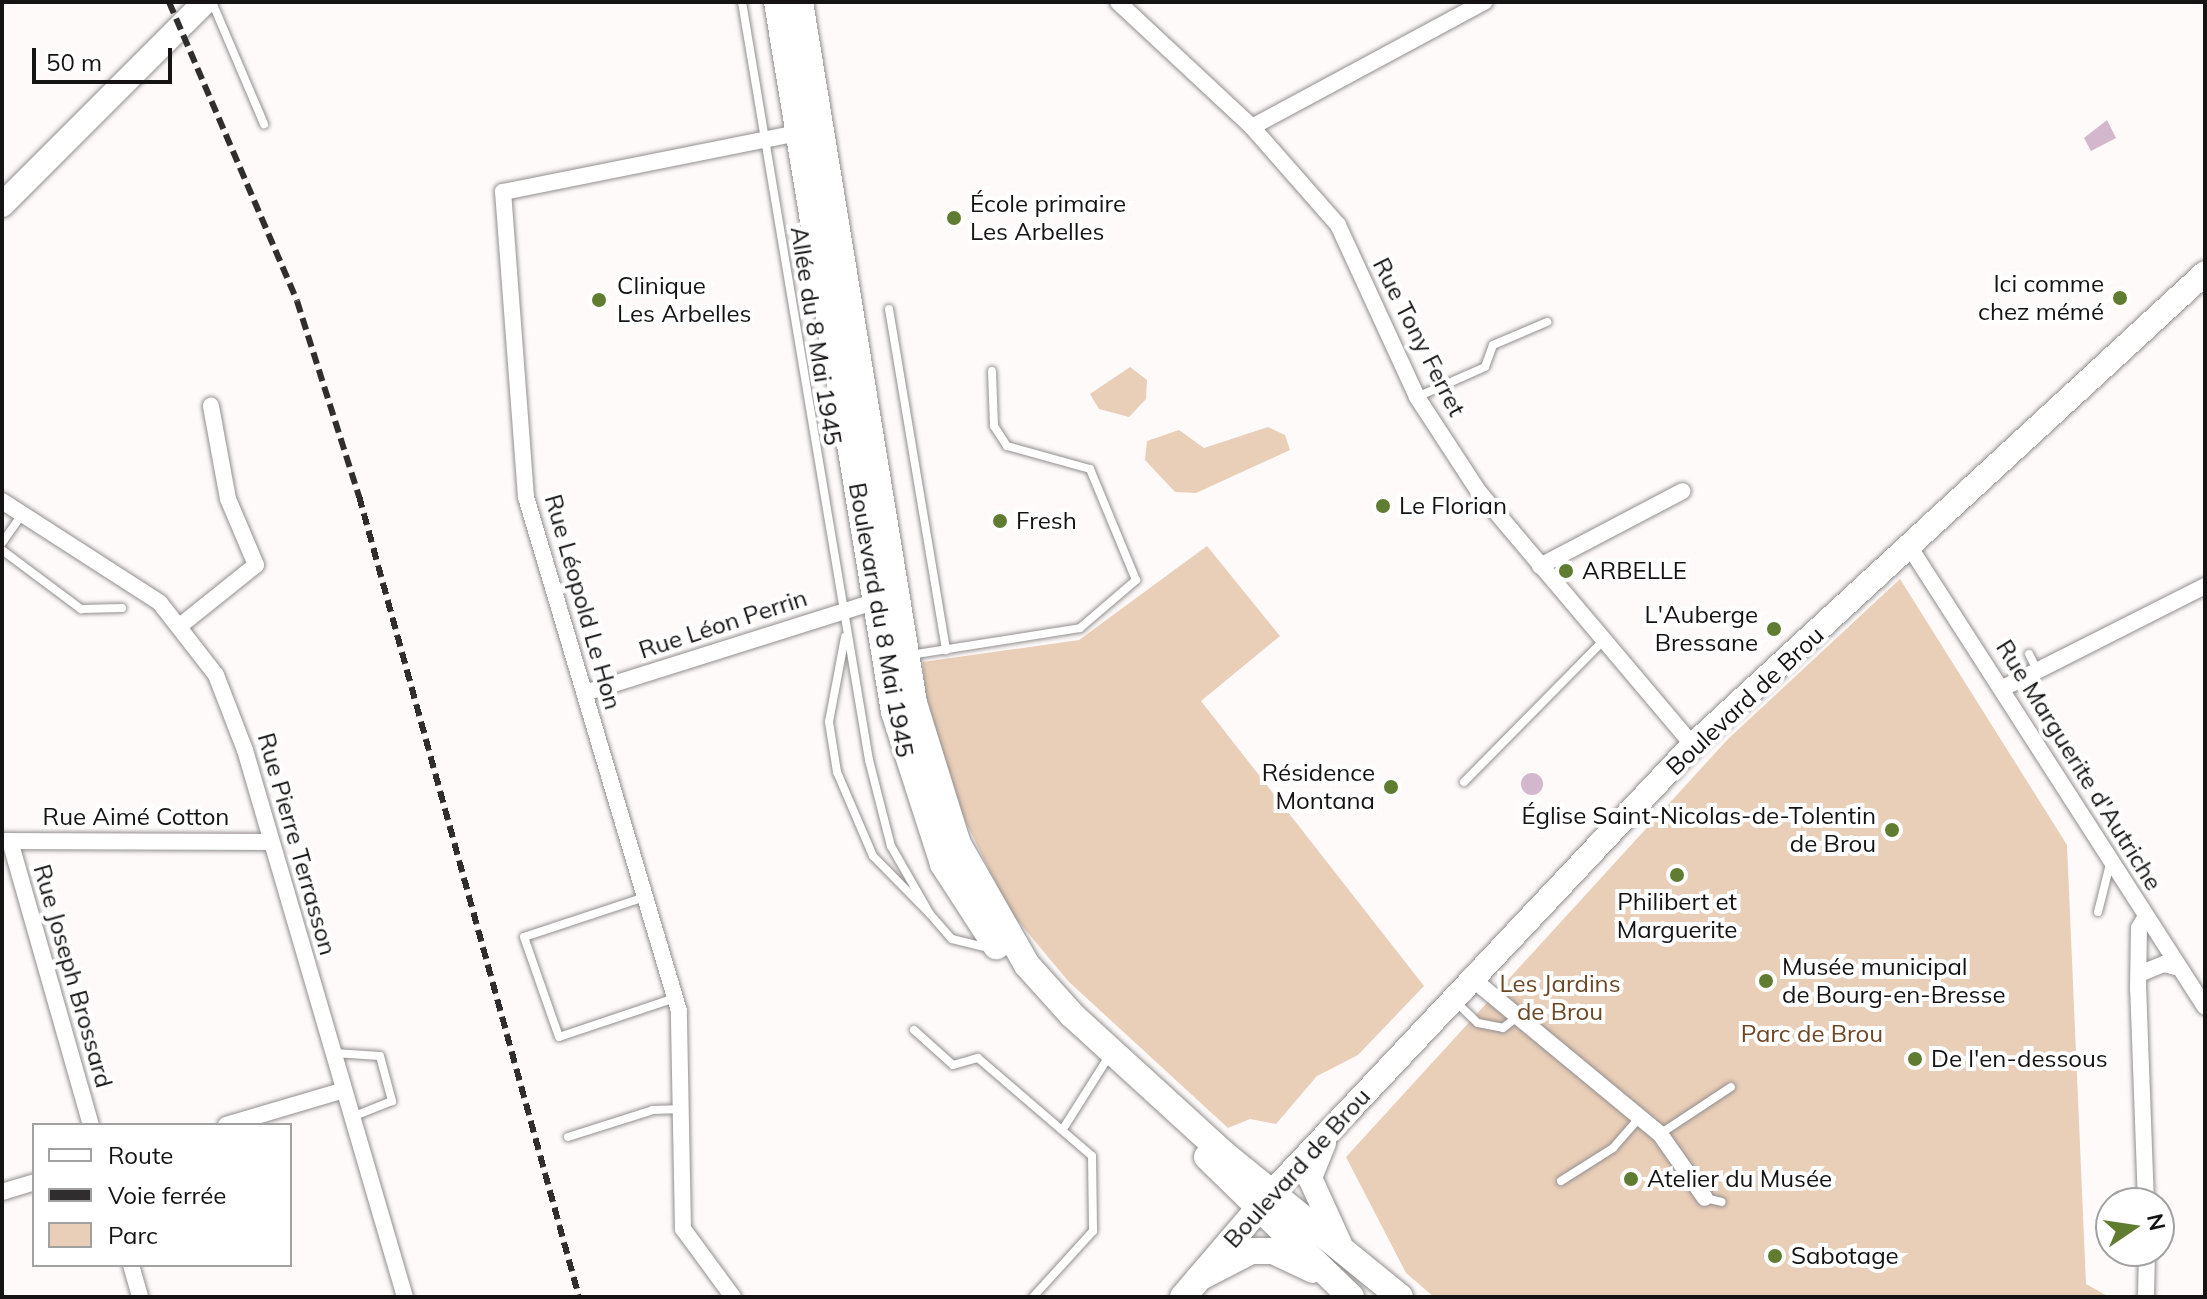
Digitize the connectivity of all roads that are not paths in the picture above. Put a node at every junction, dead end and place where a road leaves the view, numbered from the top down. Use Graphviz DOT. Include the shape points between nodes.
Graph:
graph roads {
  1 [pos="205,2"];
  2 [pos="212,2"];
  3 [pos="742,2"];
  4 [pos="777,2"];
  5 [pos="800,2"];
  6 [pos="1118,2"];
  7 [pos="1484,2"];
  8 [pos="264,124"];
  9 [pos="1252,127"];
  10 [pos="798,133"];
  11 [pos="763,140"];
  12 [pos="2,205"];
  13 [pos="2205,273"];
  14 [pos="889,309"];
  15 [pos="1547,322"];
  16 [pos="992,371"];
  17 [pos="1417,397"];
  18 [pos="211,406"];
  19 [pos="1683,491"];
  20 [pos="2,501"];
  21 [pos="22,513"];
  22 [pos="2,543"];
  23 [pos="1911,549"];
  24 [pos="2,550"];
  25 [pos="1540,566"];
  26 [pos="2205,586"];
  27 [pos="876,601"];
  28 [pos="122,608"];
  29 [pos="841,612"];
  30 [pos="181,625"];
  31 [pos="846,636"];
  32 [pos="1603,641"];
  33 [pos="946,650"];
  34 [pos="2029,654"];
  35 [pos="905,655"];
  36 [pos="2037,670"];
  37 [pos="2003,688"];
  38 [pos="585,693"];
  39 [pos="1693,745"];
  40 [pos="1464,782"];
  41 [pos="6,841"];
  42 [pos="271,842"];
  43 [pos="2111,860"];
  44 [pos="645,897"];
  45 [pos="2098,912"];
  46 [pos="930,914"];
  47 [pos="2146,916"];
  48 [pos="1000,951"];
  49 [pos="2180,968"];
  50 [pos="2139,974"];
  51 [pos="1475,981"];
  52 [pos="675,998"];
  53 [pos="1455,1001"];
  54 [pos="2205,1007"];
  55 [pos="1517,1017"];
  56 [pos="914,1030"];
  57 [pos="333,1053"];
  58 [pos="1106,1061"];
  59 [pos="1731,1087"];
  60 [pos="344,1090"];
  61 [pos="682,1109"];
  62 [pos="352,1117"];
  63 [pos="1640,1118"];
  64 [pos="90,1123"];
  65 [pos="233,1123"];
  66 [pos="1331,1126"];
  67 [pos="1063,1129"];
  68 [pos="1660,1134"];
  69 [pos="568,1137"];
  70 [pos="1561,1181"];
  71 [pos="32,1183"];
  72 [pos="2146,1187"];
  73 [pos="2,1192"];
  74 [pos="1267,1198"];
  75 [pos="1714,1200"];
  76 [pos="1341,1246"];
  77 [pos="132,1267"];
  78 [pos="2145,1267"];
  79 [pos="1191,1288"];
  80 [pos="2142,1292"];
  81 [pos="1347,1294"];
  82 [pos="140,1297"];
  83 [pos="405,1297"];
  84 [pos="733,1297"];
  85 [pos="1033,1297"];
  86 [pos="1400,1297"];
  1 -- 12 [label="main road"];
  2 -- 8 [label="lane"];
  3 -- 11 [label="lane, Allée du 8 Mai 1945"];
  4 -- 10 [label="main road, Boulevard du 8 Mai 1945"];
  5 -- 35 [label="main road, Boulevard du 8 Mai 1945" via="859,321"];
  6 -- 9 [label="street, Rue Tony Ferret"];
  7 -- 9 [label="street"];
  9 -- 17 [label="street, Rue Tony Ferret" via="1338,225"];
  10 -- 11 [label="street, Rue Léopold Le Hon"];
  10 -- 27 [label="main road, Boulevard du 8 Mai 1945"];
  11 -- 29 [label="lane, Allée du 8 Mai 1945"];
  11 -- 38 [label="street, Rue Léopold Le Hon" via="503,192 526,497"];
  13 -- 23 [label="main road, Boulevard de Brou"];
  14 -- 33 [label="lane"];
  15 -- 17 [label="lane" via="1493,345 1485,367"];
  16 -- 33 [label="lane" via="994,426 1007,446 1090,469 1136,580 1080,628"];
  17 -- 25 [label="street, Rue Tony Ferret" via="1479,492"];
  18 -- 30 [label="street" via="228,499 256,565"];
  19 -- 25 [label="street"];
  20 -- 21 [label="street, Rue Pierre Terrasson"];
  21 -- 22 [label="lane"];
  21 -- 30 [label="street, Rue Pierre Terrasson" via="116,572"];
  23 -- 37 [label="street, Rue Marguerite d'Autriche"];
  23 -- 39 [label="main road, Boulevard de Brou"];
  24 -- 28 [label="lane" via="81,609"];
  25 -- 32 [label="street, Rue Tony Ferret"];
  26 -- 36 [label="street"];
  27 -- 29 [label="street, Rue Léon Perrin"];
  27 -- 48 [label="main road, Boulevard du 8 Mai 1945" via="911,781 943,864"];
  29 -- 31 [label="lane, Allée du 8 Mai 1945"];
  29 -- 38 [label="street, Rue Léon Perrin"];
  30 -- 42 [label="street, Rue Pierre Terrasson" via="232,709"];
  31 -- 46 [label="lane, Allée du 8 Mai 1945" via="891,846"];
  31 -- 46 [label="lane" via="829,722 837,772 873,856 907,899"];
  32 -- 39 [label="street, Rue Tony Ferret"];
  32 -- 40 [label="lane"];
  33 -- 35 [label="lane"];
  34 -- 36 [label="lane"];
  35 -- 74 [label="main road, Boulevard du 8 Mai 1945" via="940,805 988,905 1027,965"];
  36 -- 37 [label="street"];
  37 -- 43 [label="street, Rue Marguerite d'Autriche"];
  38 -- 44 [label="street, Rue Léopold Le Hon"];
  39 -- 51 [label="main road, Boulevard de Brou"];
  41 -- 42 [label="street, Rue Aimé Cotton"];
  41 -- 64 [label="street, Rue Joseph Brossard"];
  42 -- 57 [label="street, Rue Pierre Terrasson"];
  43 -- 45 [label="lane"];
  43 -- 47 [label="street, Rue Marguerite d'Autriche"];
  44 -- 52 [label="street, Rue Léopold Le Hon"];
  44 -- 52 [label="lane" via="524,937 559,1037"];
  46 -- 48 [label="lane, Allée du 8 Mai 1945" via="952,939"];
  47 -- 49 [label="street, Rue Marguerite d'Autriche"];
  47 -- 50 [label="street" via="2139,928"];
  48 -- 58 [label="main road, Boulevard du 8 Mai 1945"];
  49 -- 50 [label="street" via="2164,964"];
  49 -- 54 [label="street, Rue Marguerite d'Autriche"];
  50 -- 72 [label="street"];
  51 -- 53 [label="main road, Boulevard de Brou"];
  51 -- 55 [label="street"];
  52 -- 61 [label="street, Rue Léopold Le Hon"];
  53 -- 55 [label="lane" via="1478,1023 1503,1028"];
  53 -- 66 [label="main road, Boulevard de Brou"];
  55 -- 63 [label="street"];
  56 -- 67 [label="lane" via="953,1065 978,1058"];
  57 -- 60 [label="street, Rue Pierre Terrasson"];
  57 -- 62 [label="lane" via="380,1056 392,1101"];
  58 -- 67 [label="lane"];
  58 -- 74 [label="main road, Boulevard du 8 Mai 1945"];
  59 -- 68 [label="lane"];
  60 -- 62 [label="street, Rue Pierre Terrasson"];
  60 -- 65 [label="street"];
  61 -- 69 [label="lane" via="653,1110"];
  61 -- 84 [label="street, Rue Léopold Le Hon" via="683,1229"];
  62 -- 83 [label="street, Rue Pierre Terrasson"];
  63 -- 68 [label="street"];
  63 -- 70 [label="lane" via="1613,1148"];
  66 -- 74 [label="main road, Boulevard de Brou"];
  66 -- 76 [label="main road" via="1310,1178 1315,1202"];
  67 -- 85 [label="lane" via="1092,1156 1097,1217"];
  68 -- 75 [label="street"];
  71 -- 73 [label="street"];
  74 -- 76 [label="main road"];
  74 -- 79 [label="main road, Boulevard de Brou"];
  74 -- 81 [label="main road"];
  76 -- 86 [label="main road"];
  77 -- 82 [label="street"];
  78 -- 80 [label="street"];
  79 -- 81 [label="main road" via="1243,1254 1273,1251"];
}
